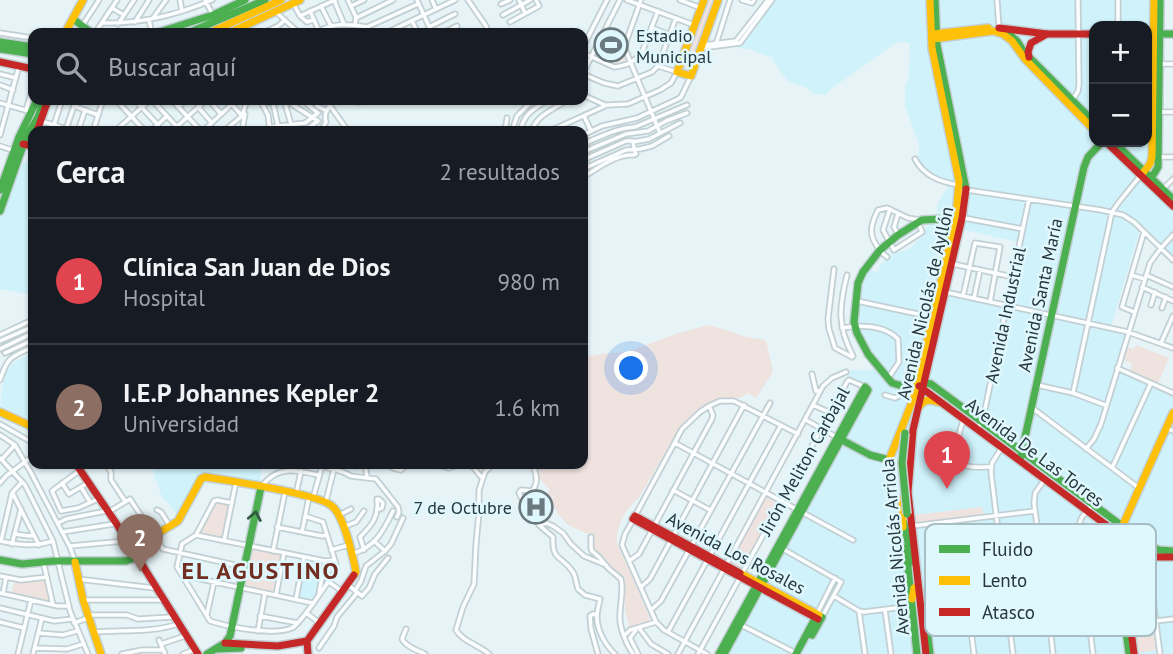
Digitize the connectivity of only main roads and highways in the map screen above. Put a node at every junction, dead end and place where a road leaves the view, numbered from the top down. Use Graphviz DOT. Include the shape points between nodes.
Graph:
graph roads {
  1 [pos="83,0"];
  2 [pos="245,0"];
  3 [pos="265,0"];
  4 [pos="281,0"];
  5 [pos="718,0"];
  6 [pos="930,0"];
  7 [pos="935,0"];
  8 [pos="1154,0"];
  9 [pos="1160,0"];
  10 [pos="297,2"];
  11 [pos="703,4"];
  12 [pos="73,19"];
  13 [pos="70,28"];
  14 [pos="85,28"];
  15 [pos="170,28"];
  16 [pos="200,28"];
  17 [pos="220,28"];
  18 [pos="249,28"];
  19 [pos="998,30"];
  20 [pos="1047,34"];
  21 [pos="1089,34"];
  22 [pos="1154,34"];
  23 [pos="1173,34"];
  24 [pos="933,36"];
  25 [pos="0,42"];
  26 [pos="28,46"];
  27 [pos="0,49"];
  28 [pos="28,53"];
  29 [pos="1029,57"];
  30 [pos="0,62"];
  31 [pos="28,68"];
  32 [pos="1072,102"];
  33 [pos="36,105"];
  34 [pos="42,105"];
  35 [pos="34,115"];
  36 [pos="1089,117"];
  37 [pos="1089,124"];
  38 [pos="30,126"];
  39 [pos="36,126"];
  40 [pos="28,131"];
  41 [pos="23,144"];
  42 [pos="28,145"];
  43 [pos="1099,147"];
  44 [pos="1110,147"];
  45 [pos="1119,147"];
  46 [pos="17,152"];
  47 [pos="1155,157"];
  48 [pos="1143,173"];
  49 [pos="1150,180"];
  50 [pos="0,190"];
  51 [pos="1173,199"];
  52 [pos="1173,206"];
  53 [pos="1,207"];
  54 [pos="959,218"];
  55 [pos="919,387"];
  56 [pos="866,389"];
  57 [pos="948,404"];
  58 [pos="918,408"];
  59 [pos="0,410"];
  60 [pos="1173,414"];
  61 [pos="28,422"];
  62 [pos="980,426"];
  63 [pos="1170,430"];
  64 [pos="840,439"];
  65 [pos="1021,456"];
  66 [pos="81,469"];
  67 [pos="261,487"];
  68 [pos="905,492"];
  69 [pos="1090,508"];
  70 [pos="110,510"];
  71 [pos="634,517"];
  72 [pos="1107,524"];
  73 [pos="1112,524"];
  74 [pos="1130,524"];
  75 [pos="907,525"];
  76 [pos="124,532"];
  77 [pos="913,541"];
  78 [pos="132,546"];
  79 [pos="139,557"];
  80 [pos="0,561"];
  81 [pos="59,562"];
  82 [pos="75,562"];
  83 [pos="912,562"];
  84 [pos="759,585"];
  85 [pos="914,588"];
  86 [pos="912,603"];
  87 [pos="925,619"];
  88 [pos="1129,636"];
  89 [pos="307,641"];
  90 [pos="225,643"];
  91 [pos="241,648"];
  92 [pos="262,650"];
  93 [pos="208,652"];
  94 [pos="101,654"];
  95 [pos="308,654"];
  96 [pos="721,654"];
  97 [pos="798,654"];
  98 [pos="924,654"];
  99 [pos="1131,654"];
  1 -- 12 [label="main road"];
  2 -- 15 [label="main road"];
  3 -- 16 [label="main road"];
  4 -- 17 [label="main road"];
  5 -- 11 [label="main road" via="691,76 677,72"];
  6 -- 24 [label="main road, Avenida Nicolás de Ayllón"];
  7 -- 24 [label="main road, Avenida Nicolás de Ayllón"];
  8 -- 22 [label="main road"];
  9 -- 22 [label="main road"];
  10 -- 18 [label="main road"];
  12 -- 13 [label="main road"];
  12 -- 14 [label="main road"];
  19 -- 20 [label="main road"];
  19 -- 24 [label="main road" via="992,27"];
  19 -- 29 [label="main road" via="1012,34"];
  19 -- 32 [label="main road"];
  20 -- 21 [label="main road"];
  20 -- 29 [label="main road" via="1031,43"];
  22 -- 23 [label="main road"];
  22 -- 47 [label="main road"];
  24 -- 54 [label="main road, Avenida Nicolás de Ayllón" via="962,187"];
  25 -- 26 [label="main road"];
  27 -- 28 [label="main road"];
  29 -- 32 [label="main road"];
  30 -- 31 [label="main road"];
  32 -- 36 [label="main road"];
  32 -- 37 [label="main road"];
  33 -- 35 [label="main road"];
  34 -- 35 [label="main road"];
  35 -- 38 [label="main road"];
  35 -- 39 [label="main road"];
  35 -- 46 [label="main road" via="20,134"];
  40 -- 41 [label="main road"];
  41 -- 42 [label="main road"];
  41 -- 46 [label="main road"];
  43 -- 65 [label="main road, Avenida Santa María" via="1086,160"];
  44 -- 48 [label="main road"];
  45 -- 48 [label="main road"];
  46 -- 50 [label="main road"];
  46 -- 53 [label="main road"];
  47 -- 48 [label="main road"];
  47 -- 49 [label="main road" via="1158,167"];
  48 -- 49 [label="main road"];
  49 -- 51 [label="main road"];
  49 -- 52 [label="main road"];
  54 -- 55 [label="main road, Avenida Nicolás de Ayllón"];
  54 -- 55 [label="main road, Avenida Nicolás de Ayllón"];
  54 -- 55 [label="main road, Avenida De Las Torres" via="920,221 889,241 859,280 853,316 868,354 897,385"];
  55 -- 57 [label="main road, Avenida De Las Torres"];
  55 -- 58 [label="main road, Avenida Nicolás de Ayllón"];
  55 -- 64 [label="main road, Avenida Nicolás de Ayllón" via="890,460"];
  55 -- 83 [label="main road, Avenida Nicolás Arriola, bridge" via="901,461"];
  56 -- 64 [label="main road"];
  57 -- 58 [label="main road" via="933,399"];
  57 -- 62 [label="main road, Avenida De Las Torres"];
  57 -- 62 [label="main road, Avenida De Las Torres"];
  58 -- 68 [label="main road, Avenida Nicolás de Ayllón"];
  59 -- 61 [label="main road"];
  60 -- 63 [label="main road"];
  62 -- 65 [label="main road, Avenida De Las Torres"];
  62 -- 65 [label="main road, Avenida De Las Torres"];
  63 -- 74 [label="main road" via="1139,489"];
  64 -- 84 [label="main road"];
  65 -- 69 [label="main road, Avenida De Las Torres"];
  66 -- 70 [label="main road"];
  67 -- 78 [label="main road" via="203,477 178,520"];
  67 -- 89 [label="main road" via="329,503 339,515 352,554 356,572 351,590"];
  90 -- 67 [label="main road, one-way" via="230,638"];
  68 -- 75 [label="main road, Avenida Nicolás Arriola"];
  69 -- 72 [label="main road, Avenida De Las Torres"];
  69 -- 73 [label="main road, Avenida De Las Torres"];
  70 -- 76 [label="main road"];
  70 -- 76 [label="main road"];
  71 -- 84 [label="main road, Avenida Los Rosales"];
  75 -- 77 [label="main road, Avenida Nicolás Arriola"];
  75 -- 83 [label="main road"];
  75 -- 86 [label="main road"];
  76 -- 78 [label="main road"];
  77 -- 87 [label="main road"];
  77 -- 98 [label="main road, Avenida Nicolás Arriola"];
  78 -- 79 [label="main road"];
  79 -- 82 [label="main road"];
  79 -- 93 [label="main road"];
  79 -- 93 [label="main road" via="186,636"];
  80 -- 81 [label="main road"];
  80 -- 81 [label="main road" via="22,566"];
  81 -- 82 [label="main road"];
  82 -- 94 [label="main road"];
  83 -- 85 [label="main road, Avenida Nicolás Arriola"];
  84 -- 96 [label="main road"];
  84 -- 97 [label="main road, Avenida Los Rosales" via="819,617"];
  85 -- 86 [label="main road"];
  85 -- 98 [label="main road, Avenida Nicolás Arriola"];
  86 -- 98 [label="main road"];
  87 -- 98 [label="main road"];
  88 -- 99 [label="main road"];
  89 -- 92 [label="main road"];
  89 -- 95 [label="main road"];
  90 -- 91 [label="main road"];
  90 -- 93 [label="main road"];
  91 -- 92 [label="main road"];
  91 -- 93 [label="main road"];
}
